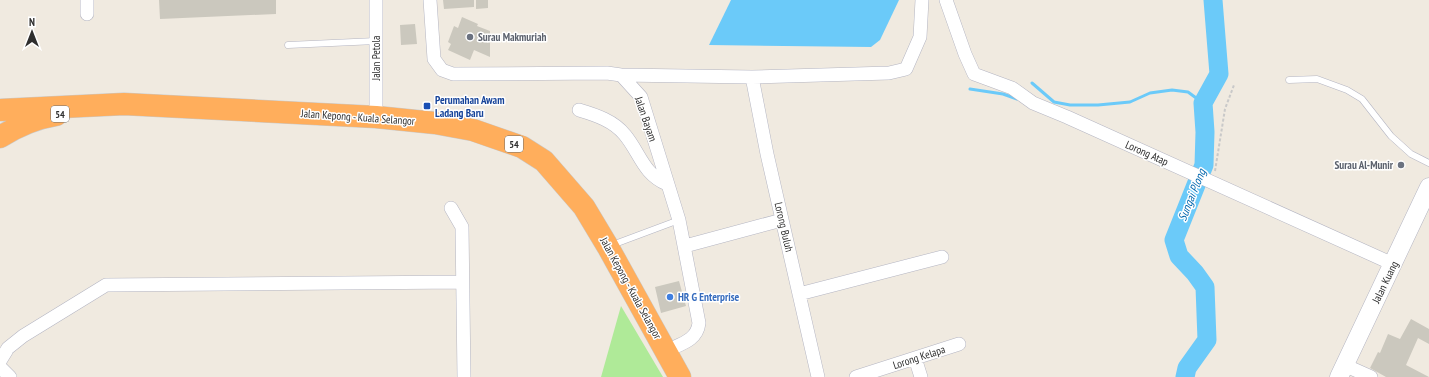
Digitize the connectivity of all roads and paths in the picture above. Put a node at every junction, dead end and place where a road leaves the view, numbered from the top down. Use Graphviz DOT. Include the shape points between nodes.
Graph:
graph roads {
  1 [pos="87,0"];
  2 [pos="376,0"];
  3 [pos="430,0"];
  4 [pos="922,0"];
  5 [pos="946,0"];
  6 [pos="87,14"];
  7 [pos="376,41"];
  8 [pos="288,45"];
  9 [pos="621,75"];
  10 [pos="752,77"];
  11 [pos="1289,80"];
  12 [pos="1234,85"];
  13 [pos="124,104"];
  14 [pos="0,110"];
  15 [pos="579,110"];
  16 [pos="376,117"];
  17 [pos="0,137"];
  18 [pos="1429,163"];
  19 [pos="1210,181"];
  20 [pos="667,184"];
  21 [pos="1429,187"];
  22 [pos="451,208"];
  23 [pos="680,220"];
  24 [pos="782,220"];
  25 [pos="608,246"];
  26 [pos="685,246"];
  27 [pos="942,257"];
  28 [pos="1393,264"];
  29 [pos="462,282"];
  30 [pos="799,294"];
  31 [pos="959,344"];
  32 [pos="666,351"];
  33 [pos="915,358"];
  34 [pos="0,361"];
  35 [pos="0,367"];
  36 [pos="1342,371"];
  37 [pos="10,377"];
  38 [pos="464,377"];
  39 [pos="680,377"];
  40 [pos="818,377"];
  41 [pos="856,377"];
  42 [pos="921,377"];
  43 [pos="1370,377"];
  1 -- 6 [label="street"];
  2 -- 7 [label="street, Jalan Petola"];
  3 -- 9 [label="street" via="434,59 442,70 453,74"];
  4 -- 10 [label="street" via="920,37 906,69 889,73"];
  5 -- 19 [label="street, Lorong Atap" via="974,74 1012,88 1033,103"];
  7 -- 8 [label="lane"];
  7 -- 16 [label="street, Jalan Petola"];
  9 -- 10 [label="street"];
  9 -- 20 [label="street, Jalan Bayam" via="641,97"];
  10 -- 24 [label="street, Lorong Buluh"];
  11 -- 18 [label="lane" via="1316,78 1347,90 1362,99 1391,136 1411,154"];
  12 -- 19 [label="path" via="1225,109"];
  13 -- 14 [label="highway, Jalan Kepong - Kuala Selangor / 54"];
  13 -- 16 [label="highway, Jalan Kepong - Kuala Selangor / 54"];
  13 -- 17 [label="highway, Jalan Kepong - Kuala Selangor / 54" via="47,117"];
  15 -- 20 [label="street" via="613,123 625,135 645,167 655,178"];
  16 -- 25 [label="highway, Jalan Kepong - Kuala Selangor / 54" via="473,130 522,147 544,161 558,177 584,207"];
  19 -- 28 [label="street, Lorong Atap"];
  20 -- 23 [label="street, Jalan Bayam"];
  21 -- 28 [label="main road, Jalan Kuang"];
  22 -- 29 [label="street" via="462,227"];
  23 -- 25 [label="lane"];
  23 -- 26 [label="street, Jalan Bayam"];
  24 -- 26 [label="street"];
  24 -- 30 [label="street, Lorong Buluh"];
  25 -- 32 [label="highway, Jalan Kepong - Kuala Selangor / 54"];
  26 -- 32 [label="street, Jalan Bayam" via="698,330 690,339"];
  27 -- 30 [label="street"];
  28 -- 36 [label="main road, Jalan Kuang"];
  29 -- 34 [label="street" via="106,285 23,336 8,348"];
  29 -- 38 [label="street"];
  30 -- 40 [label="street, Lorong Buluh"];
  31 -- 33 [label="street, Lorong Kelapa"];
  32 -- 39 [label="highway, Jalan Kepong - Kuala Selangor / 54"];
  33 -- 41 [label="street, Lorong Kelapa"];
  33 -- 42 [label="street"];
  35 -- 37 [label="street"];
  36 -- 43 [label="street"];
}
